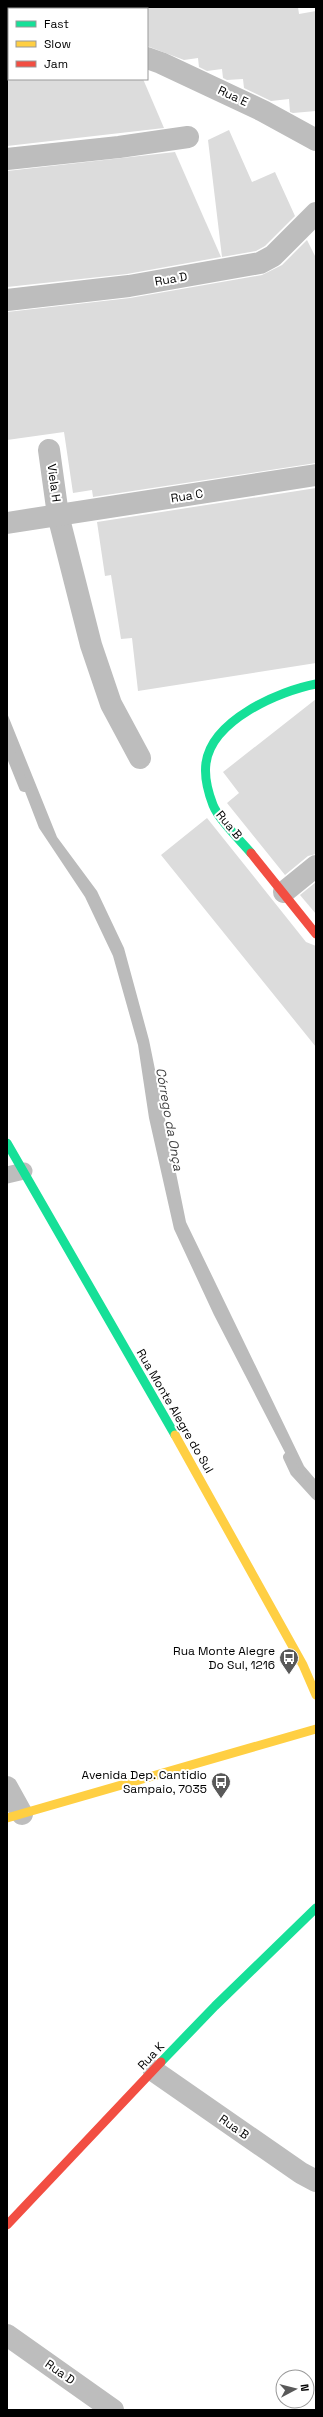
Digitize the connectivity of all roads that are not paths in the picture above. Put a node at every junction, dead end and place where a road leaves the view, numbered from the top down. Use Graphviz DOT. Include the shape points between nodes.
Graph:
graph roads {
  1 [pos="148,58"];
  2 [pos="188,137"];
  3 [pos="316,140"];
  4 [pos="7,160"];
  5 [pos="316,213"];
  6 [pos="7,300"];
  7 [pos="49,450"];
  8 [pos="316,475"];
  9 [pos="58,515"];
  10 [pos="15,521"];
  11 [pos="316,684"];
  12 [pos="140,758"];
  13 [pos="316,866"];
  14 [pos="284,892"];
  15 [pos="316,934"];
  16 [pos="7,1143"];
  17 [pos="24,1171"];
  18 [pos="7,1175"];
  19 [pos="316,1695"];
  20 [pos="316,1729"];
  21 [pos="7,1787"];
  22 [pos="14,1816"];
  23 [pos="316,1908"];
  24 [pos="154,2071"];
  25 [pos="316,2181"];
  26 [pos="7,2225"];
  27 [pos="7,2335"];
  28 [pos="113,2410"];
  1 -- 3 [label="street, Rua E" via="263,111"];
  2 -- 4 [label="street"];
  5 -- 6 [label="street, Rua D" via="273,256 260,263 130,286"];
  7 -- 9 [label="street, Viela H"];
  8 -- 9 [label="street, Rua C"];
  9 -- 10 [label="street, Rua C"];
  9 -- 12 [label="street" via="78,599 101,676 111,704"];
  11 -- 14 [label="street, Rua B" via="273,698 248,712 227,727 214,743 206,761 206,785 214,807"];
  13 -- 14 [label="street"];
  14 -- 15 [label="street, Rua B"];
  16 -- 17 [label="street, Rua Monte Alegre do Sul"];
  17 -- 18 [label="lane"];
  17 -- 19 [label="street, Rua Monte Alegre do Sul" via="214,1505 303,1665"];
  20 -- 22 [label="street"];
  21 -- 22 [label="street"];
  23 -- 24 [label="street, Rua K" via="215,2006"];
  24 -- 25 [label="street, Rua B"];
  24 -- 26 [label="street, Rua K"];
  27 -- 28 [label="street, Rua D"];
}
